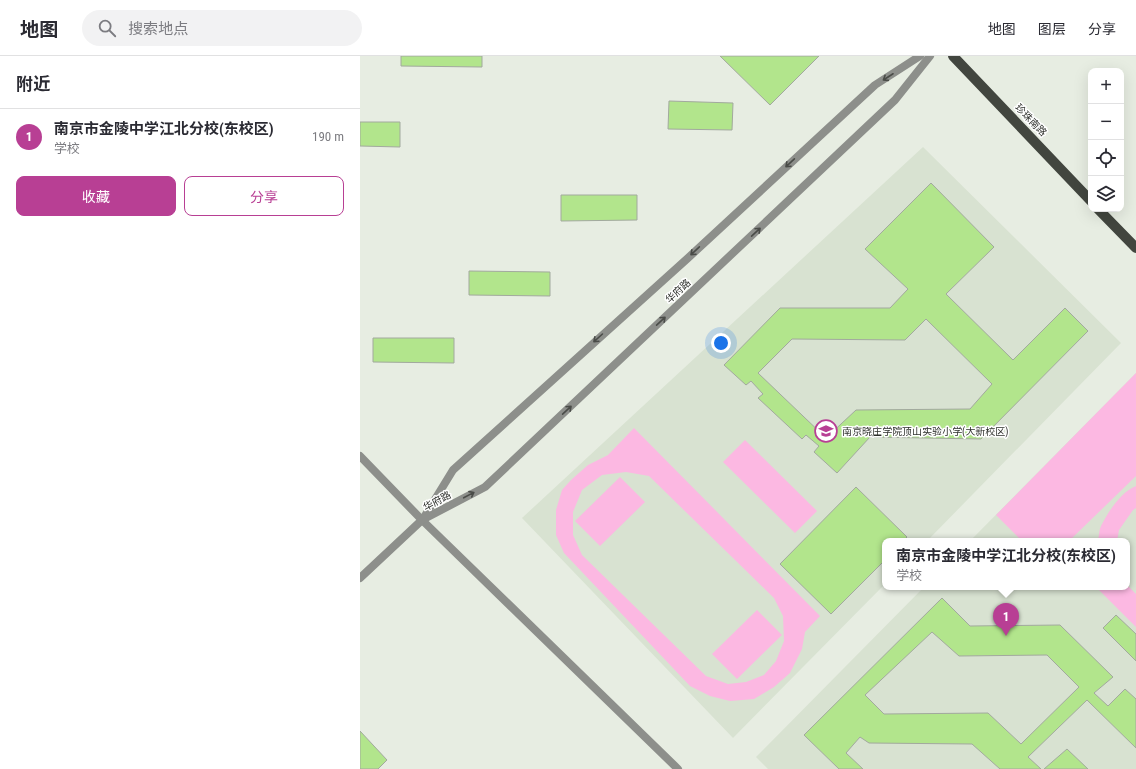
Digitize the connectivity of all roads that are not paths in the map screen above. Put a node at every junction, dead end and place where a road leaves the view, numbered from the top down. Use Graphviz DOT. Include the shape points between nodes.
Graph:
graph roads {
  1 [pos="920,56"];
  2 [pos="930,56"];
  3 [pos="953,56"];
  4 [pos="1088,198"];
  5 [pos="1101,212"];
  6 [pos="1136,248"];
  7 [pos="360,456"];
  8 [pos="422,520"];
  9 [pos="360,578"];
  10 [pos="678,769"];
  1 -- 8 [label="street, 华府路, one-way" via="875,85 453,470"];
  8 -- 2 [label="street, 华府路, one-way" via="485,487 896,100"];
  3 -- 4 [label="main road, 珍珠南路"];
  5 -- 6 [label="main road"];
  7 -- 8 [label="street"];
  8 -- 9 [label="street, 华府路"];
  8 -- 10 [label="street"];
}
